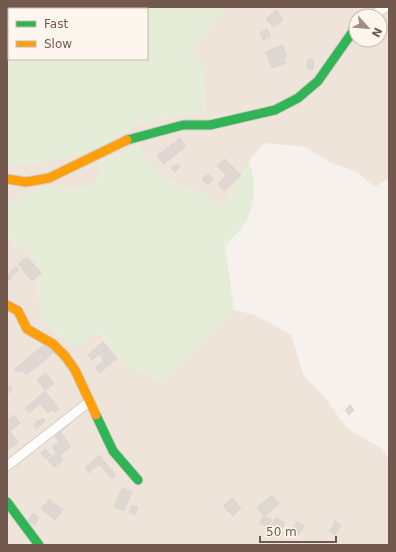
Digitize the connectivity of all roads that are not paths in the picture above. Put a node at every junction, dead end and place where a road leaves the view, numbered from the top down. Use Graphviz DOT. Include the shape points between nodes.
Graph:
graph roads {
  1 [pos="348,38"];
  2 [pos="7,178"];
  3 [pos="7,305"];
  4 [pos="89,402"];
  5 [pos="7,466"];
  6 [pos="138,480"];
  7 [pos="7,502"];
  8 [pos="40,545"];
  1 -- 2 [label="street" via="318,81 298,98 275,110 210,126 183,126 131,138 49,178 26,182"];
  3 -- 4 [label="street" via="18,311 27,329 53,344 65,356 75,370"];
  4 -- 5 [label="street"];
  4 -- 6 [label="street" via="113,451"];
  7 -- 8 [label="street"];
}
